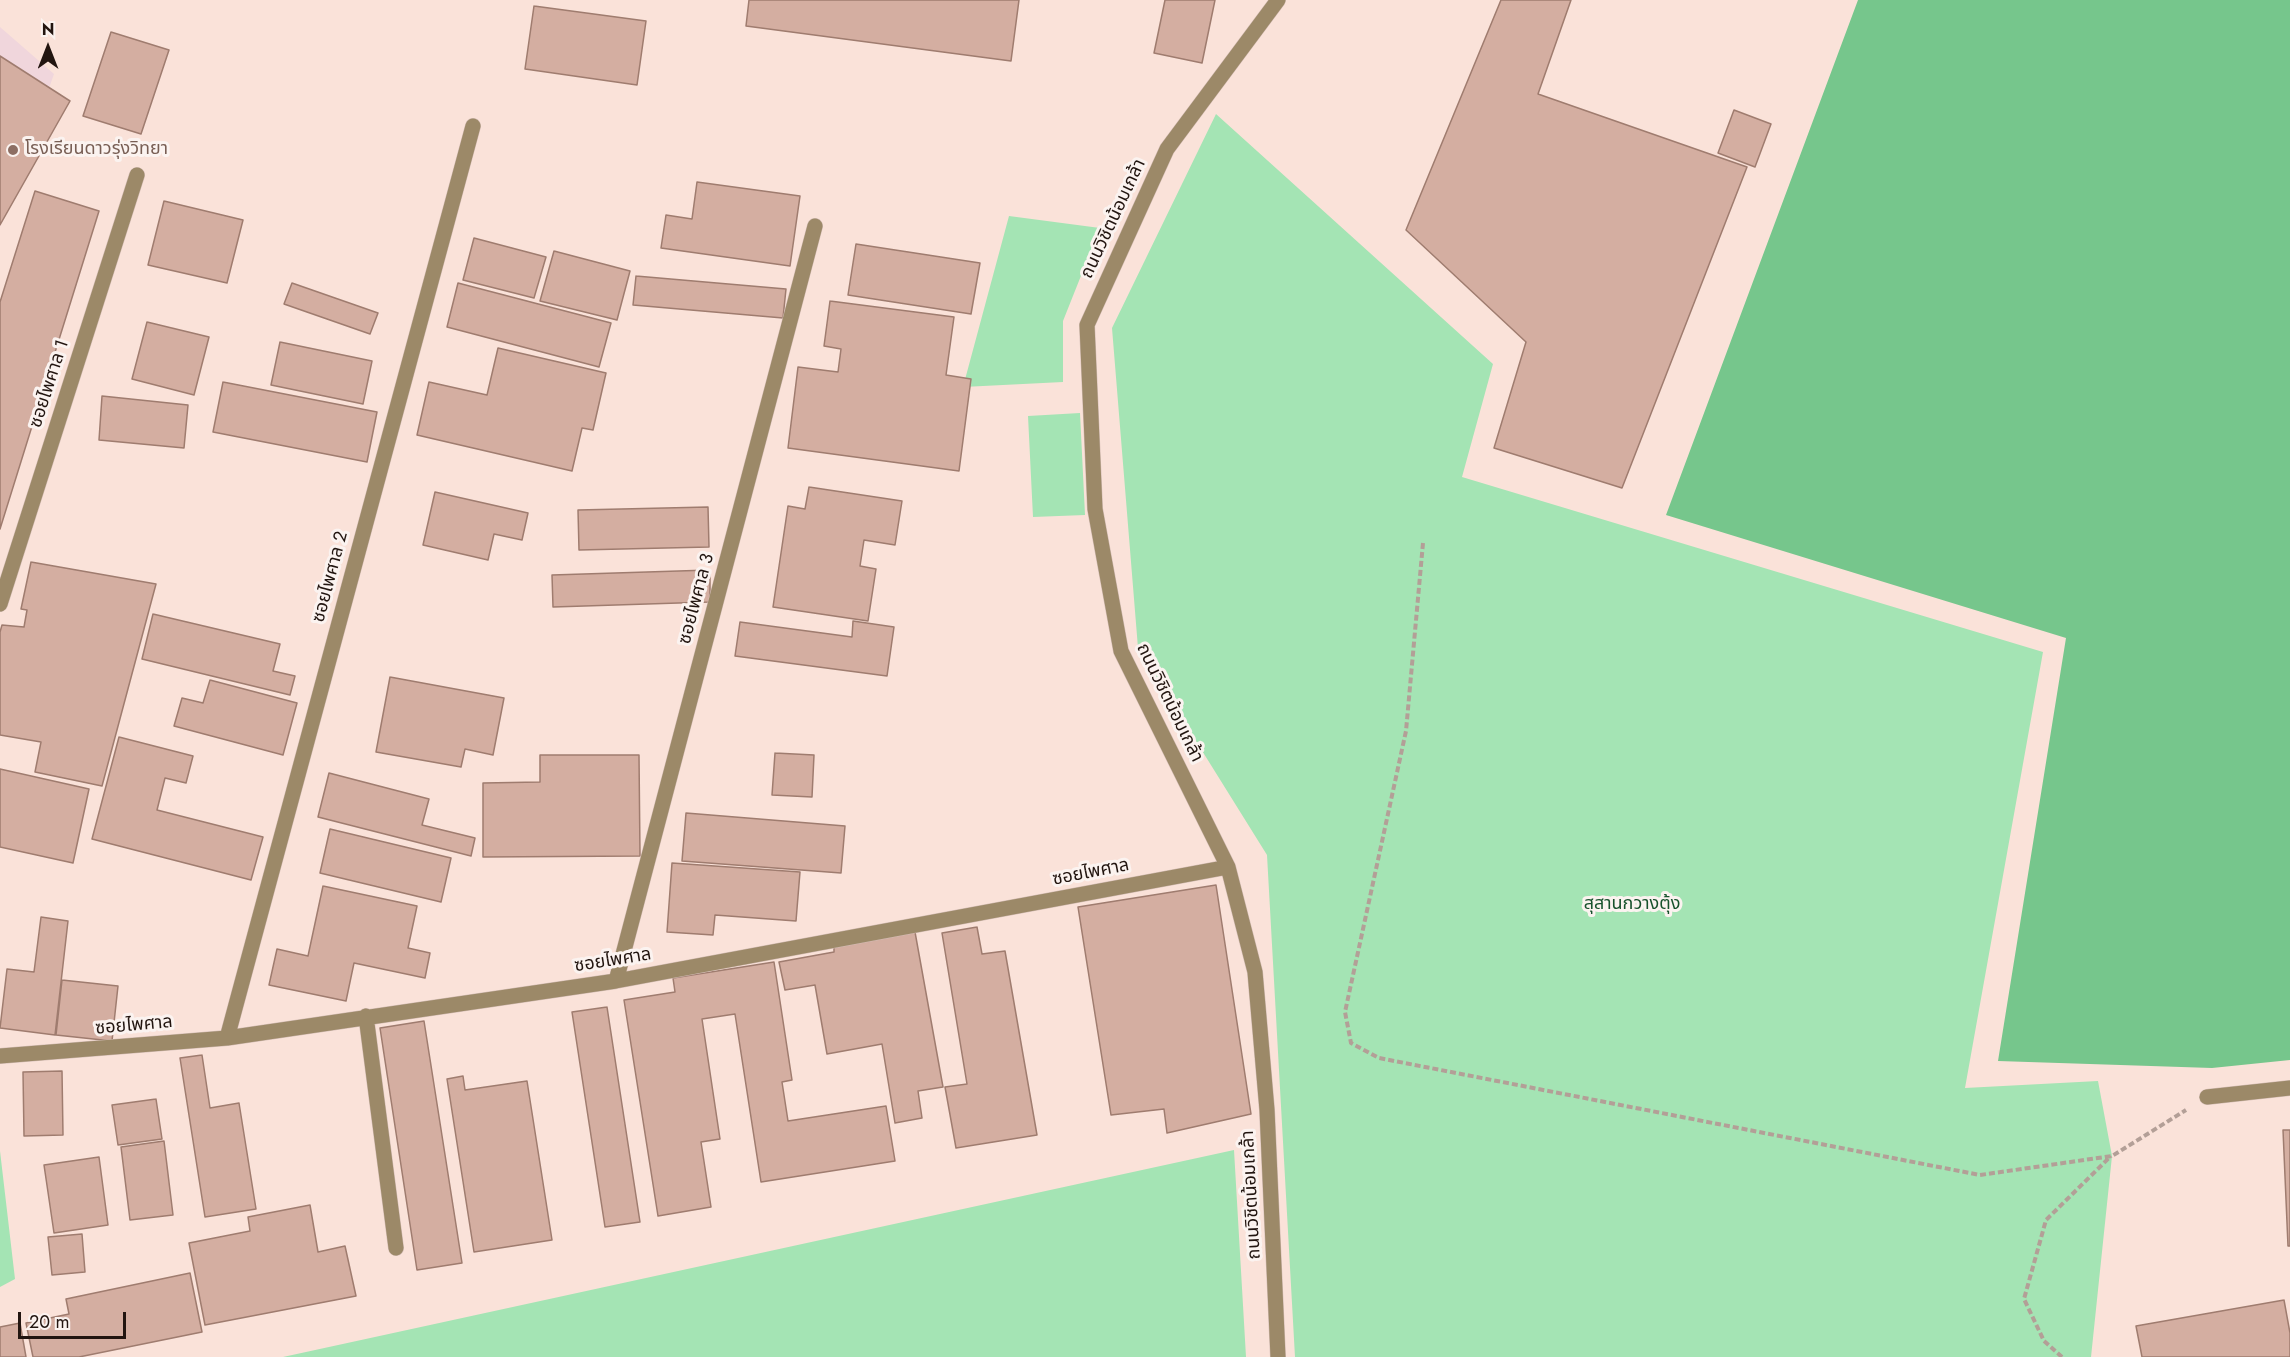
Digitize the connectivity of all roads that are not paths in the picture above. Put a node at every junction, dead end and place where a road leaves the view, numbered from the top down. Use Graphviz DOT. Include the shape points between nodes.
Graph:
graph roads {
  1 [pos="1278,0"];
  2 [pos="473,126"];
  3 [pos="137,175"];
  4 [pos="814,226"];
  5 [pos="0,604"];
  6 [pos="1228,867"];
  7 [pos="616,981"];
  8 [pos="366,1016"];
  9 [pos="227,1038"];
  10 [pos="0,1056"];
  11 [pos="2290,1088"];
  12 [pos="2207,1097"];
  13 [pos="396,1248"];
  14 [pos="1278,1357"];
  1 -- 6 [label="street, ถนนวิชิตน้อมเกล้า" via="1167,149 1086,325 1095,508 1121,651"];
  2 -- 9 [label="street, ซอยไพศาล 2"];
  3 -- 5 [label="street, ซอยไพศาล 1"];
  4 -- 7 [label="street, ซอยไพศาล 3"];
  6 -- 7 [label="street, ซอยไพศาล"];
  6 -- 14 [label="street, ถนนวิชิตน้อมเกล้า" via="1256,972 1267,1110"];
  7 -- 8 [label="street, ซอยไพศาล"];
  8 -- 9 [label="street, ซอยไพศาล"];
  8 -- 13 [label="street"];
  9 -- 10 [label="street, ซอยไพศาล"];
  11 -- 12 [label="street"];
}
